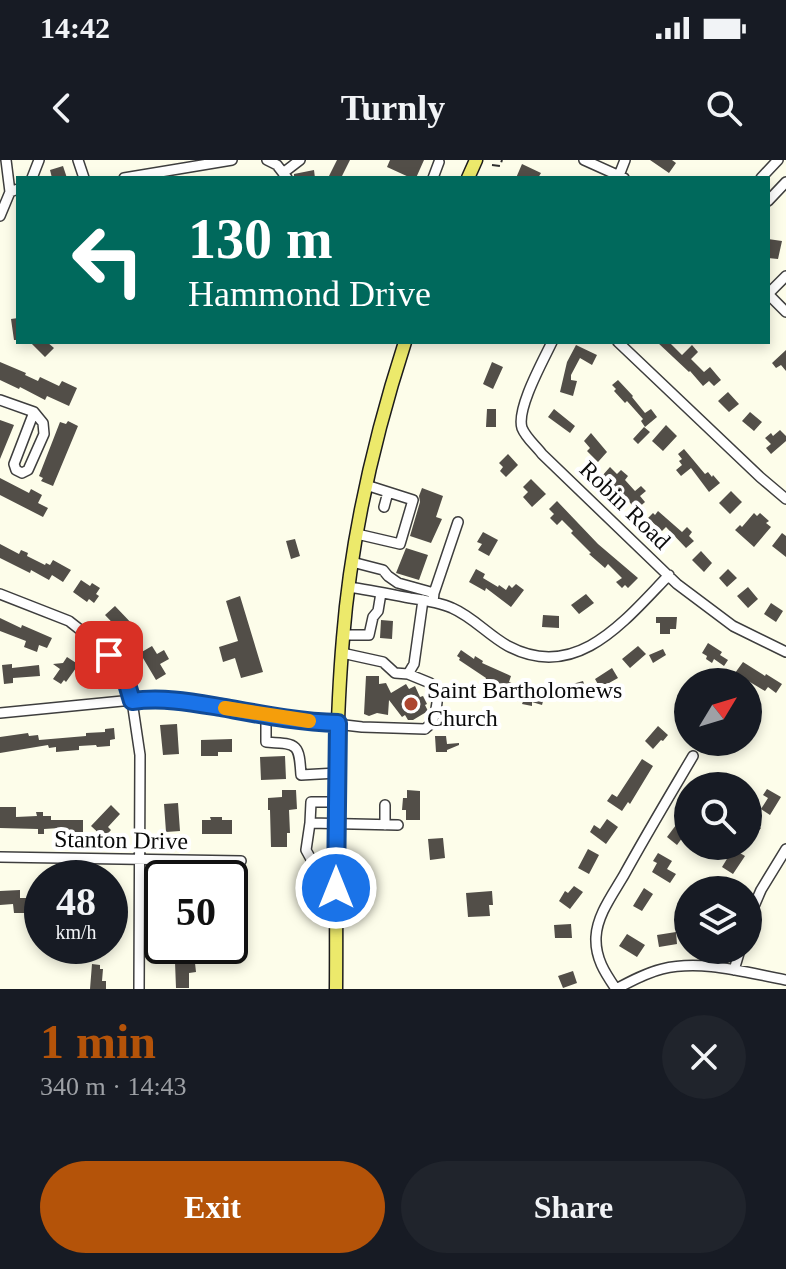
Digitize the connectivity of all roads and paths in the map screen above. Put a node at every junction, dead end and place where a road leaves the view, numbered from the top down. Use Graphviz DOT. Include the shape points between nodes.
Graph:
graph roads {
  1 [pos="6,160"];
  2 [pos="232,160"];
  3 [pos="267,160"];
  4 [pos="300,160"];
  5 [pos="502,160"];
  6 [pos="584,160"];
  7 [pos="778,160"];
  8 [pos="439,162"];
  9 [pos="492,165"];
  10 [pos="285,175"];
  11 [pos="136,176"];
  12 [pos="434,176"];
  13 [pos="619,176"];
  14 [pos="763,176"];
  15 [pos="786,182"];
  16 [pos="14,191"];
  17 [pos="770,199"];
  18 [pos="0,216"];
  19 [pos="786,276"];
  20 [pos="770,292"];
  21 [pos="770,296"];
  22 [pos="786,312"];
  23 [pos="404,344"];
  24 [pos="551,344"];
  25 [pos="620,344"];
  26 [pos="0,400"];
  27 [pos="34,412"];
  28 [pos="366,485"];
  29 [pos="388,492"];
  30 [pos="786,499"];
  31 [pos="384,507"];
  32 [pos="458,522"];
  33 [pos="357,534"];
  34 [pos="352,562"];
  35 [pos="669,575"];
  36 [pos="349,587"];
  37 [pos="381,593"];
  38 [pos="0,594"];
  39 [pos="430,598"];
  40 [pos="343,635"];
  41 [pos="786,652"];
  42 [pos="342,653"];
  43 [pos="408,674"];
  44 [pos="132,701"];
  45 [pos="0,713"];
  46 [pos="266,715"];
  47 [pos="338,723"];
  48 [pos="693,756"];
  49 [pos="337,773"];
  50 [pos="337,802"];
  51 [pos="385,805"];
  52 [pos="310,823"];
  53 [pos="337,824"];
  54 [pos="385,825"];
  55 [pos="398,825"];
  56 [pos="786,849"];
  57 [pos="0,857"];
  58 [pos="141,860"];
  59 [pos="144,860"];
  60 [pos="336,888"];
  61 [pos="762,888"];
  62 [pos="736,964"];
  63 [pos="734,970"];
  64 [pos="786,980"];
  65 [pos="139,989"];
  66 [pos="336,989"];
  67 [pos="616,989"];
  1 -- 16 [label="street"];
  2 -- 11 [label="street"];
  3 -- 10 [label="street"];
  4 -- 10 [label="street"];
  5 -- 9 [label="path" via="500,166"];
  6 -- 13 [label="street"];
  7 -- 14 [label="street"];
  8 -- 12 [label="street"];
  15 -- 17 [label="street"];
  16 -- 18 [label="street"];
  19 -- 20 [label="street"];
  21 -- 22 [label="street"];
  23 -- 28 [label="main road"];
  24 -- 35 [label="street, Robin Road" via="523,408 523,430"];
  25 -- 30 [label="street"];
  26 -- 27 [label="street"];
  27 -- 27 [label="street" via="44,434 22,473 14,464"];
  28 -- 29 [label="street"];
  28 -- 33 [label="main road"];
  29 -- 31 [label="street"];
  29 -- 33 [label="street" via="413,500 400,544"];
  32 -- 39 [label="street"];
  33 -- 34 [label="main road"];
  34 -- 36 [label="main road"];
  34 -- 39 [label="street" via="383,570"];
  35 -- 39 [label="street" via="607,636 564,655 516,650"];
  35 -- 41 [label="street, Robin Road" via="733,626"];
  36 -- 37 [label="street"];
  36 -- 40 [label="main road"];
  37 -- 39 [label="street"];
  37 -- 40 [label="street" via="369,635"];
  38 -- 44 [label="street" via="86,633 118,666"];
  39 -- 43 [label="street"];
  40 -- 42 [label="main road"];
  42 -- 43 [label="street"];
  42 -- 47 [label="main road"];
  43 -- 47 [label="street" via="438,692 431,725 425,729"];
  44 -- 45 [label="street"];
  44 -- 46 [label="street" via="178,700"];
  44 -- 58 [label="street" via="140,755"];
  46 -- 47 [label="street"];
  46 -- 49 [label="street" via="266,742 296,748 301,775"];
  47 -- 49 [label="main road"];
  48 -- 67 [label="street" via="599,921 598,956"];
  49 -- 50 [label="main road"];
  50 -- 52 [label="street" via="311,802"];
  50 -- 53 [label="main road"];
  51 -- 54 [label="street"];
  52 -- 53 [label="street"];
  52 -- 60 [label="street" via="306,850 318,887"];
  53 -- 54 [label="street"];
  53 -- 60 [label="main road"];
  54 -- 55 [label="street"];
  56 -- 61 [label="street"];
  57 -- 58 [label="street, Stanton Drive"];
  58 -- 59 [label="street, Stanton Drive"];
  58 -- 65 [label="street"];
  60 -- 66 [label="main road"];
  62 -- 63 [label="street"];
  63 -- 64 [label="street"];
  63 -- 67 [label="street" via="675,966"];
}
